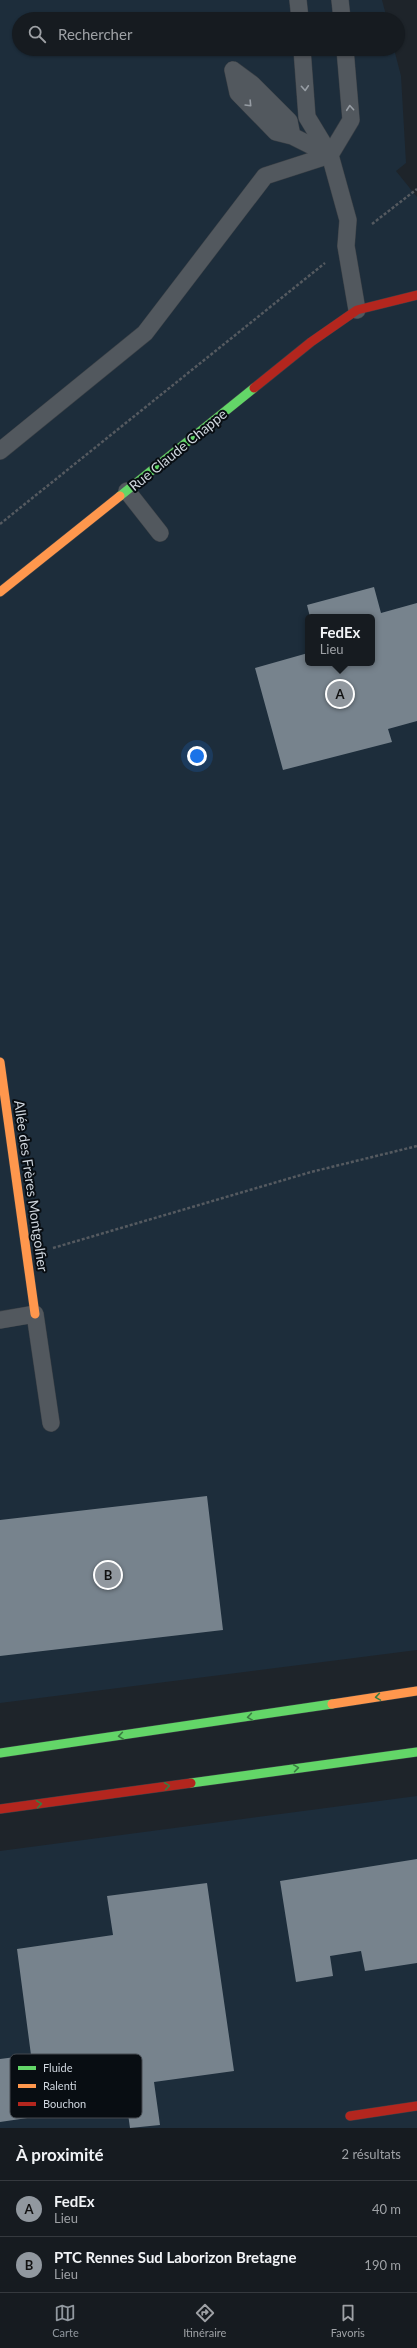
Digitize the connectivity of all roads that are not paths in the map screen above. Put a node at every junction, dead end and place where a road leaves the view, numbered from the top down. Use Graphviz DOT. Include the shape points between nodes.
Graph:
graph roads {
  1 [pos="298,0"];
  2 [pos="340,0"];
  3 [pos="299,12"];
  4 [pos="341,12"];
  5 [pos="303,56"];
  6 [pos="345,56"];
  7 [pos="292,136"];
  8 [pos="330,155"];
  9 [pos="417,295"];
  10 [pos="357,310"];
  11 [pos="0,451"];
  12 [pos="127,491"];
  13 [pos="160,534"];
  14 [pos="0,592"];
  15 [pos="0,1062"];
  16 [pos="34,1314"];
  17 [pos="0,1320"];
  18 [pos="51,1423"];
  19 [pos="417,1691"];
  20 [pos="417,1752"];
  21 [pos="0,1753"];
  22 [pos="0,1809"];
  23 [pos="417,2106"];
  24 [pos="350,2116"];
  1 -- 3 [label="lane"];
  2 -- 4 [label="lane"];
  5 -- 8 [label="lane, one-way" via="307,117"];
  8 -- 6 [label="lane, one-way" via="351,120"];
  7 -- 8 [label="lane"];
  8 -- 10 [label="lane" via="348,220 346,246"];
  8 -- 11 [label="lane" via="265,176 145,333"];
  9 -- 10 [label="street, Rue Claude Chappe"];
  10 -- 12 [label="street, Rue Claude Chappe" via="311,342"];
  12 -- 13 [label="lane"];
  12 -- 14 [label="street, Rue Claude Chappe"];
  15 -- 16 [label="street, Allée des Frères Montgolfier"];
  16 -- 17 [label="lane"];
  16 -- 18 [label="lane"];
  19 -- 21 [label="street, one-way"];
  22 -- 20 [label="street, one-way"];
  23 -- 24 [label="street"];
}
